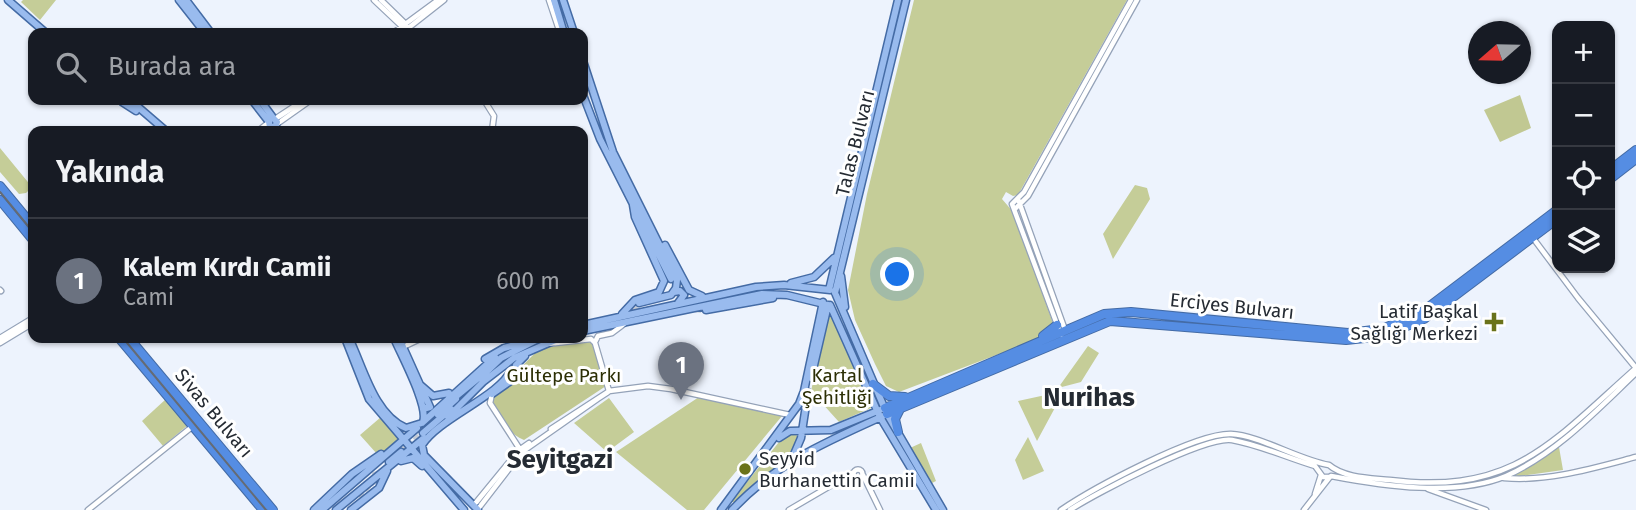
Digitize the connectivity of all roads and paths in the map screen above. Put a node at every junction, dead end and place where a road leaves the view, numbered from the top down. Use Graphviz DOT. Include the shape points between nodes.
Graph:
graph roads {
  1 [pos="8,0"];
  2 [pos="14,0"];
  3 [pos="178,0"];
  4 [pos="186,0"];
  5 [pos="374,0"];
  6 [pos="381,0"];
  7 [pos="438,0"];
  8 [pos="444,0"];
  9 [pos="552,0"];
  10 [pos="565,0"];
  11 [pos="898,0"];
  12 [pos="907,0"];
  13 [pos="1132,0"];
  14 [pos="1137,0"];
  15 [pos="40,28"];
  16 [pos="46,28"];
  17 [pos="201,28"];
  18 [pos="207,28"];
  19 [pos="405,28"];
  20 [pos="405,28"];
  21 [pos="407,28"];
  22 [pos="407,28"];
  23 [pos="560,28"];
  24 [pos="573,28"];
  25 [pos="588,76"];
  26 [pos="131,105"];
  27 [pos="132,105"];
  28 [pos="256,105"];
  29 [pos="263,105"];
  30 [pos="298,105"];
  31 [pos="304,105"];
  32 [pos="489,105"];
  33 [pos="587,105"];
  34 [pos="273,125"];
  35 [pos="154,126"];
  36 [pos="159,126"];
  37 [pos="494,126"];
  38 [pos="1636,150"];
  39 [pos="1636,159"];
  40 [pos="1615,166"];
  41 [pos="1615,175"];
  42 [pos="0,185"];
  43 [pos="0,198"];
  44 [pos="1018,199"];
  45 [pos="1021,205"];
  46 [pos="1015,209"];
  47 [pos="1552,214"];
  48 [pos="28,215"];
  49 [pos="28,220"];
  50 [pos="1552,223"];
  51 [pos="653,228"];
  52 [pos="28,232"];
  53 [pos="1533,238"];
  54 [pos="841,255"];
  55 [pos="671,280"];
  56 [pos="784,285"];
  57 [pos="674,292"];
  58 [pos="832,292"];
  59 [pos="707,297"];
  60 [pos="803,298"];
  61 [pos="639,303"];
  62 [pos="826,303"];
  63 [pos="677,304"];
  64 [pos="706,310"];
  65 [pos="610,318"];
  66 [pos="626,322"];
  67 [pos="848,322"];
  68 [pos="28,323"];
  69 [pos="588,324"];
  70 [pos="609,330"];
  71 [pos="588,332"];
  72 [pos="588,332"];
  73 [pos="1062,333"];
  74 [pos="588,339"];
  75 [pos="0,341"];
  76 [pos="122,343"];
  77 [pos="136,343"];
  78 [pos="349,343"];
  79 [pos="399,343"];
  80 [pos="400,343"];
  81 [pos="411,343"];
  82 [pos="537,343"];
  83 [pos="538,343"];
  84 [pos="540,343"];
  85 [pos="595,343"];
  86 [pos="403,347"];
  87 [pos="495,358"];
  88 [pos="511,370"];
  89 [pos="1636,370"];
  90 [pos="483,379"];
  91 [pos="418,383"];
  92 [pos="873,384"];
  93 [pos="369,390"];
  94 [pos="609,391"];
  95 [pos="423,394"];
  96 [pos="492,394"];
  97 [pos="912,396"];
  98 [pos="446,400"];
  99 [pos="480,401"];
  100 [pos="490,403"];
  101 [pos="905,405"];
  102 [pos="423,409"];
  103 [pos="882,412"];
  104 [pos="459,413"];
  105 [pos="791,416"];
  106 [pos="445,421"];
  107 [pos="194,426"];
  108 [pos="802,431"];
  109 [pos="898,432"];
  110 [pos="422,435"];
  111 [pos="1231,437"];
  112 [pos="213,442"];
  113 [pos="400,446"];
  114 [pos="770,447"];
  115 [pos="412,448"];
  116 [pos="521,451"];
  117 [pos="1636,457"];
  118 [pos="791,459"];
  119 [pos="1325,465"];
  120 [pos="389,467"];
  121 [pos="1332,468"];
  122 [pos="360,471"];
  123 [pos="1321,473"];
  124 [pos="434,476"];
  125 [pos="1124,477"];
  126 [pos="1330,477"];
  127 [pos="1500,478"];
  128 [pos="382,480"];
  129 [pos="1117,480"];
  130 [pos="1425,486"];
  131 [pos="363,488"];
  132 [pos="358,496"];
  133 [pos="1314,498"];
  134 [pos="472,508"];
  135 [pos="88,510"];
  136 [pos="261,510"];
  137 [pos="276,510"];
  138 [pos="319,510"];
  139 [pos="335,510"];
  140 [pos="341,510"];
  141 [pos="351,510"];
  142 [pos="721,510"];
  143 [pos="732,510"];
  144 [pos="789,510"];
  145 [pos="880,510"];
  146 [pos="936,510"];
  147 [pos="943,510"];
  148 [pos="1061,510"];
  149 [pos="1070,510"];
  150 [pos="1304,510"];
  151 [pos="1486,510"];
  1 -- 15 [label="main road"];
  2 -- 16 [label="main road"];
  3 -- 17 [label="main road"];
  4 -- 18 [label="main road"];
  5 -- 19 [label="street"];
  6 -- 20 [label="street"];
  7 -- 21 [label="street"];
  8 -- 22 [label="street"];
  9 -- 23 [label="main road"];
  10 -- 24 [label="main road"];
  11 -- 54 [label="main road, Talas Bulvarı"];
  12 -- 54 [label="main road, Talas Bulvarı"];
  13 -- 44 [label="street"];
  14 -- 45 [label="street"];
  25 -- 51 [label="main road" via="610,144"];
  26 -- 35 [label="main road"];
  27 -- 36 [label="main road"];
  28 -- 34 [label="main road"];
  29 -- 34 [label="main road"];
  30 -- 34 [label="street"];
  31 -- 34 [label="street"];
  32 -- 37 [label="street" via="496,116"];
  33 -- 55 [label="main road" via="632,198 635,217"];
  38 -- 40 [label="highway"];
  39 -- 41 [label="highway"];
  42 -- 48 [label="highway"];
  42 -- 49 [label="highway"];
  43 -- 52 [label="highway"];
  44 -- 45 [label="street"];
  44 -- 46 [label="street" via="1012,204"];
  45 -- 46 [label="street"];
  45 -- 73 [label="street"];
  46 -- 73 [label="street"];
  47 -- 73 [label="highway, Erciyes Bulvarı" via="1429,307 1382,328 1348,333 1131,312 1104,314"];
  50 -- 53 [label="highway, Erciyes Bulvarı"];
  51 -- 55 [label="main road"];
  51 -- 59 [label="main road" via="690,291"];
  53 -- 73 [label="highway, Erciyes Bulvarı" via="1424,319 1383,336 1319,339 1121,320"];
  53 -- 89 [label="street"];
  54 -- 56 [label="main road" via="814,277"];
  54 -- 58 [label="main road, Talas Bulvarı"];
  54 -- 67 [label="main road"];
  55 -- 57 [label="main road"];
  55 -- 65 [label="main road" via="657,293"];
  56 -- 58 [label="main road"];
  56 -- 59 [label="main road"];
  57 -- 61 [label="main road"];
  57 -- 63 [label="main road" via="684,295"];
  58 -- 62 [label="main road" via="835,302"];
  58 -- 62 [label="main road" via="822,294"];
  58 -- 67 [label="main road"];
  59 -- 63 [label="main road"];
  60 -- 62 [label="main road"];
  60 -- 64 [label="main road" via="757,299"];
  60 -- 66 [label="main road" via="743,296"];
  62 -- 103 [label="main road"];
  62 -- 105 [label="main road" via="804,391"];
  62 -- 108 [label="main road"];
  63 -- 65 [label="main road"];
  65 -- 69 [label="main road"];
  66 -- 71 [label="main road"];
  66 -- 85 [label="street" via="612,333 598,335"];
  67 -- 92 [label="main road"];
  68 -- 75 [label="street"];
  70 -- 72 [label="main road"];
  73 -- 97 [label="highway, Erciyes Bulvarı"];
  73 -- 101 [label="highway, Erciyes Bulvarı"];
  74 -- 85 [label="street"];
  76 -- 107 [label="highway, Sivas Bulvarı"];
  77 -- 112 [label="highway, Sivas Bulvarı"];
  78 -- 93 [label="main road"];
  79 -- 102 [label="main road"];
  80 -- 86 [label="main road"];
  81 -- 86 [label="street"];
  82 -- 91 [label="main road" via="491,355 446,396 431,395"];
  83 -- 90 [label="main road" via="501,358"];
  84 -- 96 [label="main road" via="518,362 512,380"];
  85 -- 94 [label="street"];
  86 -- 91 [label="main road"];
  87 -- 98 [label="main road"];
  88 -- 104 [label="main road" via="505,380"];
  89 -- 127 [label="street" via="1563,439"];
  89 -- 130 [label="street" via="1563,433 1518,464 1484,478"];
  90 -- 106 [label="main road"];
  90 -- 110 [label="main road"];
  91 -- 95 [label="main road"];
  92 -- 97 [label="highway" via="891,396"];
  92 -- 103 [label="main road"];
  93 -- 110 [label="main road" via="398,424"];
  93 -- 113 [label="main road"];
  94 -- 105 [label="street" via="659,387"];
  94 -- 116 [label="street"];
  95 -- 98 [label="main road" via="433,402"];
  95 -- 102 [label="main road" via="430,407"];
  96 -- 99 [label="main road"];
  96 -- 100 [label="street"];
  97 -- 103 [label="highway, Erciyes Bulvarı"];
  98 -- 110 [label="main road"];
  99 -- 100 [label="street"];
  99 -- 104 [label="main road"];
  100 -- 116 [label="street"];
  101 -- 103 [label="highway, Erciyes Bulvarı"];
  101 -- 109 [label="highway" via="896,415"];
  102 -- 110 [label="main road"];
  103 -- 108 [label="main road, Erciyes Bulvarı" via="831,430"];
  103 -- 109 [label="main road"];
  103 -- 118 [label="main road, Erciyes Bulvarı"];
  103 -- 146 [label="main road"];
  104 -- 106 [label="main road"];
  104 -- 110 [label="main road" via="425,441"];
  105 -- 114 [label="main road"];
  106 -- 110 [label="main road"];
  107 -- 112 [label="highway, Sivas Bulvarı"];
  107 -- 135 [label="street"];
  108 -- 114 [label="main road, Erciyes Bulvarı" via="785,433"];
  108 -- 118 [label="main road"];
  109 -- 147 [label="main road"];
  110 -- 113 [label="main road"];
  110 -- 113 [label="main road"];
  110 -- 115 [label="main road"];
  110 -- 134 [label="main road" via="424,455"];
  111 -- 119 [label="street"];
  111 -- 123 [label="street" via="1315,466"];
  111 -- 125 [label="street"];
  112 -- 136 [label="highway"];
  112 -- 137 [label="highway, Sivas Bulvarı"];
  113 -- 115 [label="main road"];
  113 -- 138 [label="main road" via="352,474"];
  113 -- 139 [label="main road"];
  114 -- 142 [label="main road"];
  115 -- 120 [label="main road"];
  115 -- 124 [label="main road"];
  116 -- 134 [label="street"];
  117 -- 127 [label="street" via="1565,474"];
  118 -- 143 [label="main road, Erciyes Bulvarı"];
  119 -- 121 [label="street"];
  119 -- 123 [label="street"];
  120 -- 124 [label="main road" via="413,458"];
  120 -- 128 [label="main road"];
  120 -- 131 [label="main road"];
  121 -- 126 [label="street"];
  121 -- 130 [label="street" via="1343,474"];
  122 -- 138 [label="main road"];
  123 -- 126 [label="street"];
  123 -- 133 [label="street"];
  124 -- 134 [label="main road"];
  125 -- 129 [label="street"];
  125 -- 129 [label="street"];
  126 -- 130 [label="street"];
  126 -- 133 [label="street"];
  127 -- 130 [label="street"];
  128 -- 131 [label="main road"];
  128 -- 141 [label="main road" via="379,488"];
  129 -- 148 [label="street"];
  129 -- 149 [label="street"];
  130 -- 151 [label="street"];
  131 -- 139 [label="main road"];
  132 -- 140 [label="main road"];
  133 -- 150 [label="street"];
  144 -- 145 [label="street" via="858,476"];
}
